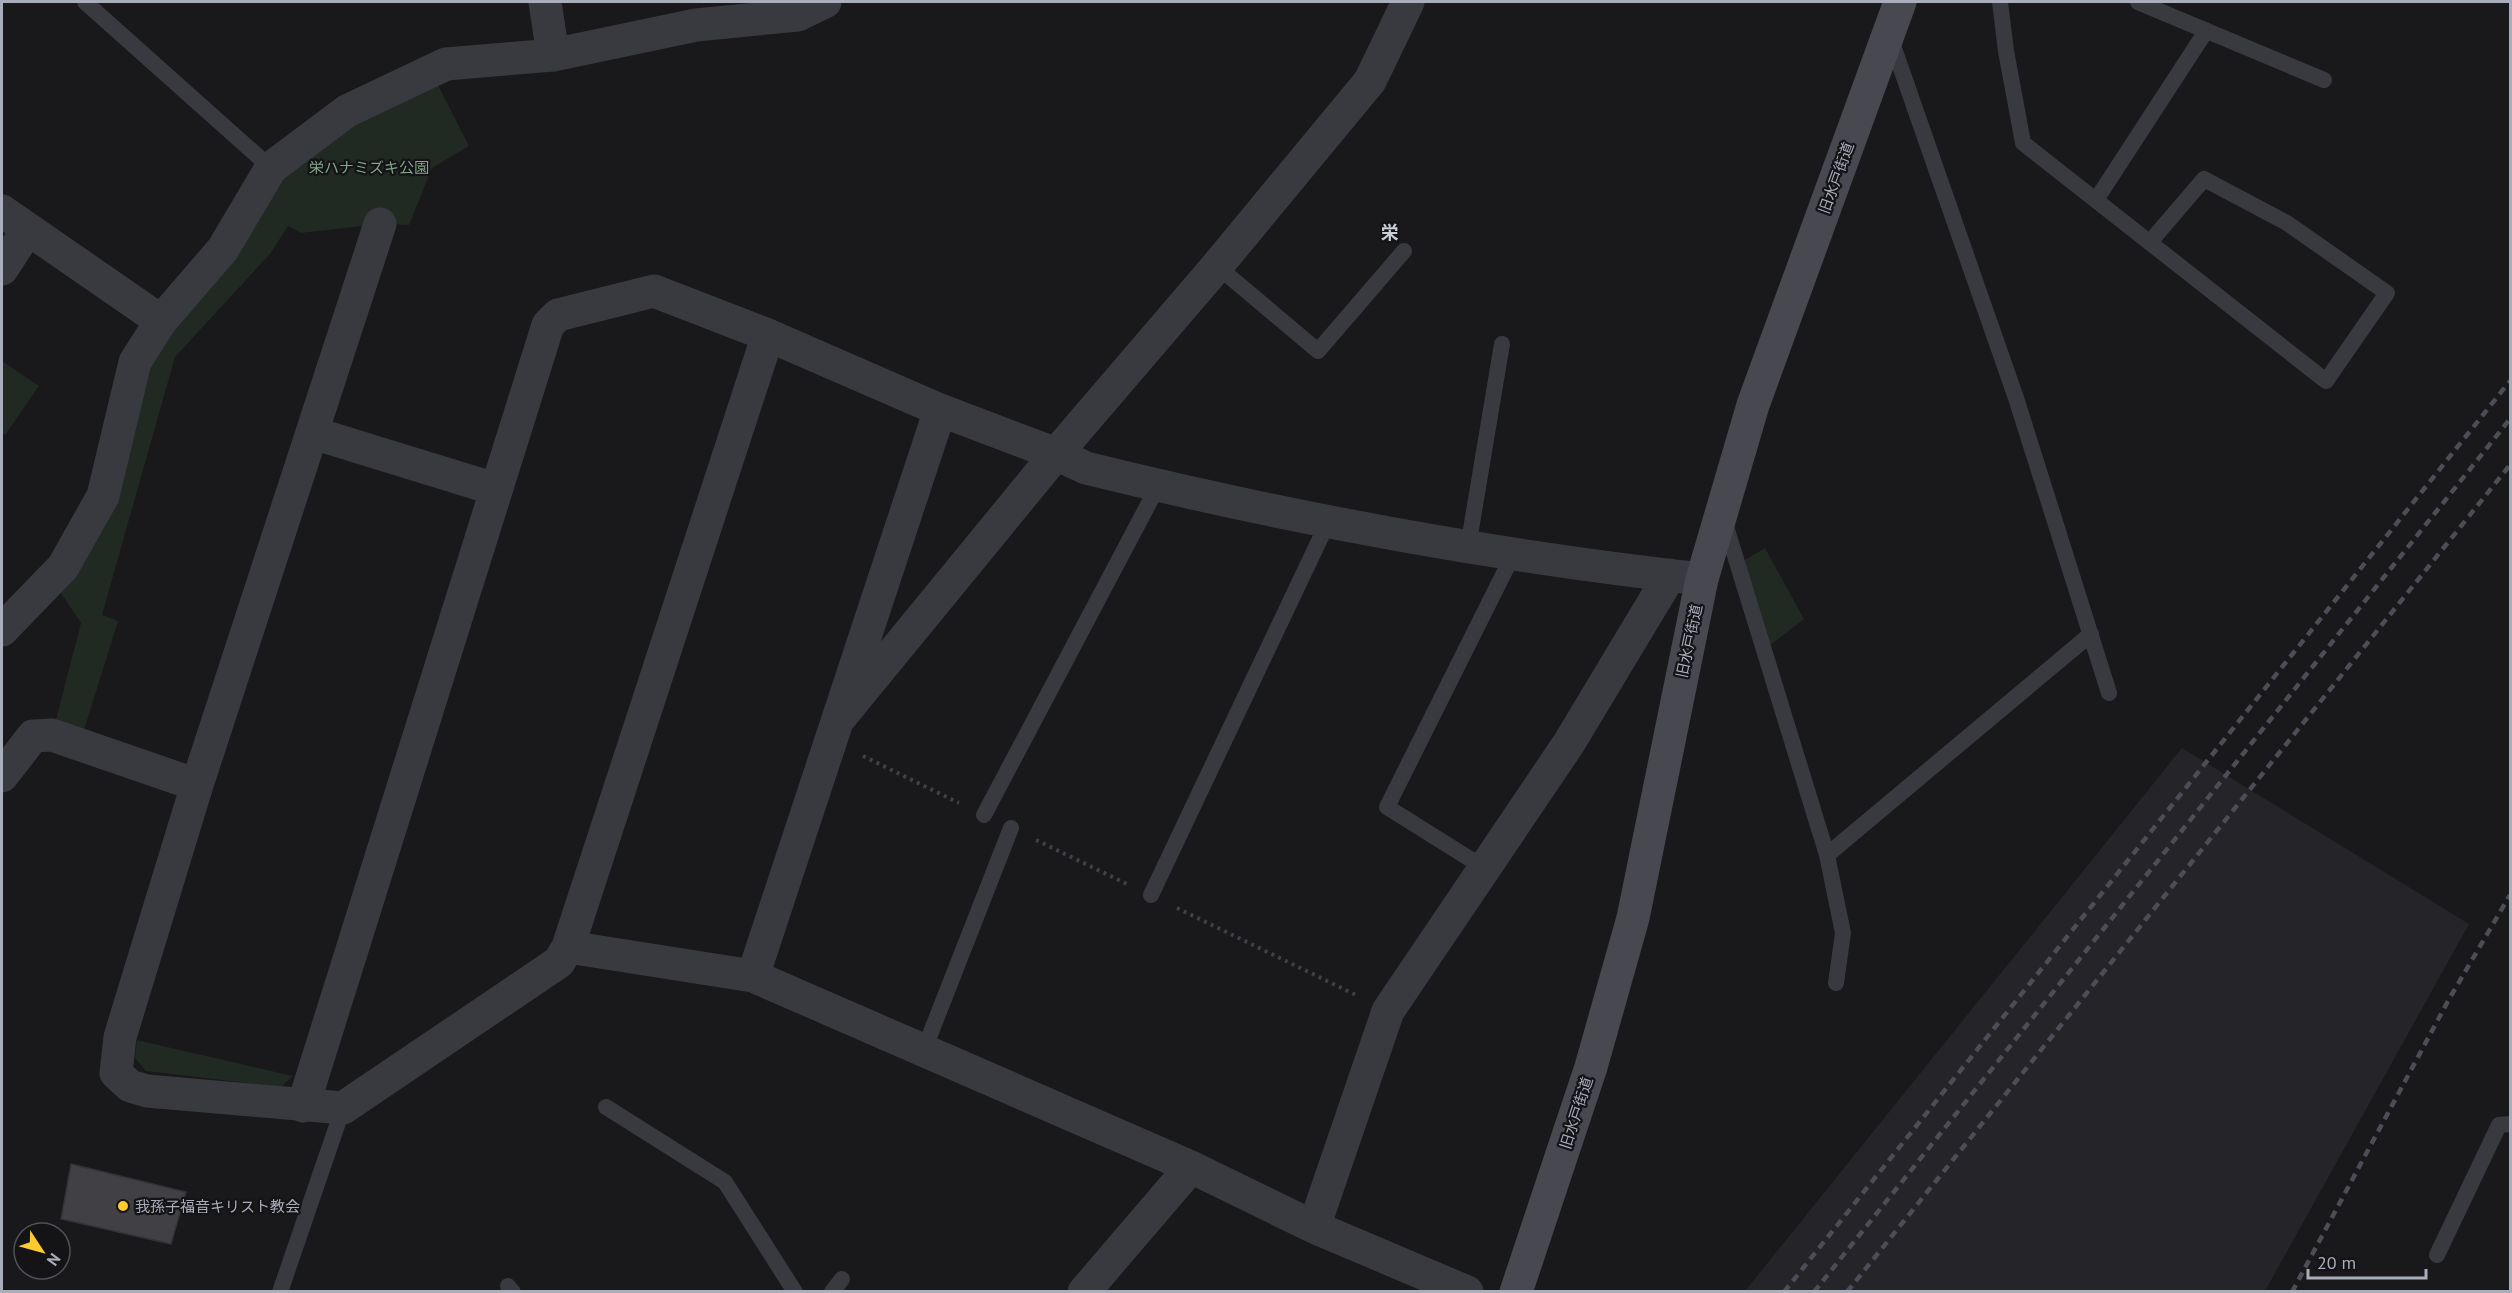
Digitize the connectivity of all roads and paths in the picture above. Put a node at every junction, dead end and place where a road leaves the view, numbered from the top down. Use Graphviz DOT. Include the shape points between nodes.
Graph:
graph roads {
  1 [pos="85,2"];
  2 [pos="545,2"];
  3 [pos="825,2"];
  4 [pos="1408,2"];
  5 [pos="1900,2"];
  6 [pos="2001,2"];
  7 [pos="2138,2"];
  8 [pos="2206,30"];
  9 [pos="1888,33"];
  10 [pos="553,55"];
  11 [pos="2324,80"];
  12 [pos="271,168"];
  13 [pos="2096,200"];
  14 [pos="2,211"];
  15 [pos="380,224"];
  16 [pos="28,229"];
  17 [pos="2150,242"];
  18 [pos="1404,251"];
  19 [pos="1217,266"];
  20 [pos="2,269"];
  21 [pos="161,321"];
  22 [pos="768,335"];
  23 [pos="1502,344"];
  24 [pos="940,410"];
  25 [pos="313,433"];
  26 [pos="1056,454"];
  27 [pos="1158,486"];
  28 [pos="495,489"];
  29 [pos="1722,513"];
  30 [pos="1328,522"];
  31 [pos="1468,547"];
  32 [pos="1513,555"];
  33 [pos="1670,575"];
  34 [pos="1702,579"];
  35 [pos="2,630"];
  36 [pos="2091,634"];
  37 [pos="2109,693"];
  38 [pos="838,720"];
  39 [pos="2,776"];
  40 [pos="197,785"];
  41 [pos="984,815"];
  42 [pos="1011,828"];
  43 [pos="1827,855"];
  44 [pos="1486,869"];
  45 [pos="1151,895"];
  46 [pos="568,947"];
  47 [pos="753,976"];
  48 [pos="1836,983"];
  49 [pos="924,1050"];
  50 [pos="303,1106"];
  51 [pos="606,1107"];
  52 [pos="343,1108"];
  53 [pos="2511,1124"];
  54 [pos="1191,1167"];
  55 [pos="1314,1227"];
  56 [pos="2437,1255"];
  57 [pos="280,1292"];
  58 [pos="795,1292"];
  59 [pos="1084,1292"];
  60 [pos="1467,1292"];
  61 [pos="1516,1292"];
  1 -- 12 [label="lane"];
  2 -- 10 [label="street"];
  3 -- 10 [label="street" via="798,15 696,25"];
  4 -- 19 [label="street" via="1370,81"];
  5 -- 9 [label="street, 旧水戸街道"];
  6 -- 13 [label="lane" via="2024,143"];
  7 -- 8 [label="lane"];
  8 -- 11 [label="lane"];
  8 -- 13 [label="lane"];
  9 -- 29 [label="street, 旧水戸街道" via="1753,405"];
  9 -- 36 [label="lane" via="2016,398"];
  10 -- 12 [label="street" via="446,64 348,111"];
  12 -- 21 [label="street" via="223,249"];
  13 -- 17 [label="lane"];
  14 -- 16 [label="street"];
  15 -- 25 [label="street"];
  16 -- 20 [label="street"];
  16 -- 21 [label="street"];
  17 -- 17 [label="lane" via="2204,179 2287,223 2387,293 2326,381"];
  18 -- 19 [label="lane" via="1318,351"];
  19 -- 26 [label="street"];
  21 -- 35 [label="street" via="135,362 103,496 63,567"];
  22 -- 24 [label="street"];
  22 -- 28 [label="street" via="654,291 558,315 548,325"];
  22 -- 46 [label="street"];
  23 -- 31 [label="lane"];
  24 -- 26 [label="street"];
  24 -- 38 [label="street"];
  25 -- 28 [label="street"];
  25 -- 40 [label="street"];
  26 -- 27 [label="street" via="1086,468"];
  26 -- 38 [label="street"];
  27 -- 30 [label="street"];
  27 -- 41 [label="lane"];
  28 -- 50 [label="street"];
  29 -- 34 [label="street, 旧水戸街道"];
  29 -- 43 [label="lane"];
  30 -- 31 [label="street"];
  30 -- 45 [label="lane"];
  31 -- 32 [label="street"];
  32 -- 33 [label="street"];
  32 -- 44 [label="lane" via="1387,807"];
  33 -- 34 [label="street"];
  33 -- 44 [label="street" via="1569,743"];
  34 -- 61 [label="street, 旧水戸街道" via="1633,918 1591,1067"];
  36 -- 37 [label="lane"];
  36 -- 43 [label="lane"];
  38 -- 47 [label="street"];
  39 -- 40 [label="street" via="33,736 52,735"];
  40 -- 50 [label="street" via="120,1037 116,1073 130,1086 147,1091"];
  42 -- 49 [label="lane"];
  43 -- 48 [label="lane" via="1843,933"];
  44 -- 55 [label="street" via="1388,1011"];
  46 -- 47 [label="street"];
  46 -- 52 [label="street" via="559,962"];
  47 -- 49 [label="street"];
  49 -- 54 [label="street"];
  50 -- 52 [label="street"];
  51 -- 58 [label="lane" via="725,1182"];
  52 -- 57 [label="lane"];
  53 -- 56 [label="lane" via="2499,1125"];
  54 -- 55 [label="street"];
  54 -- 59 [label="street"];
  55 -- 60 [label="street"];
}
